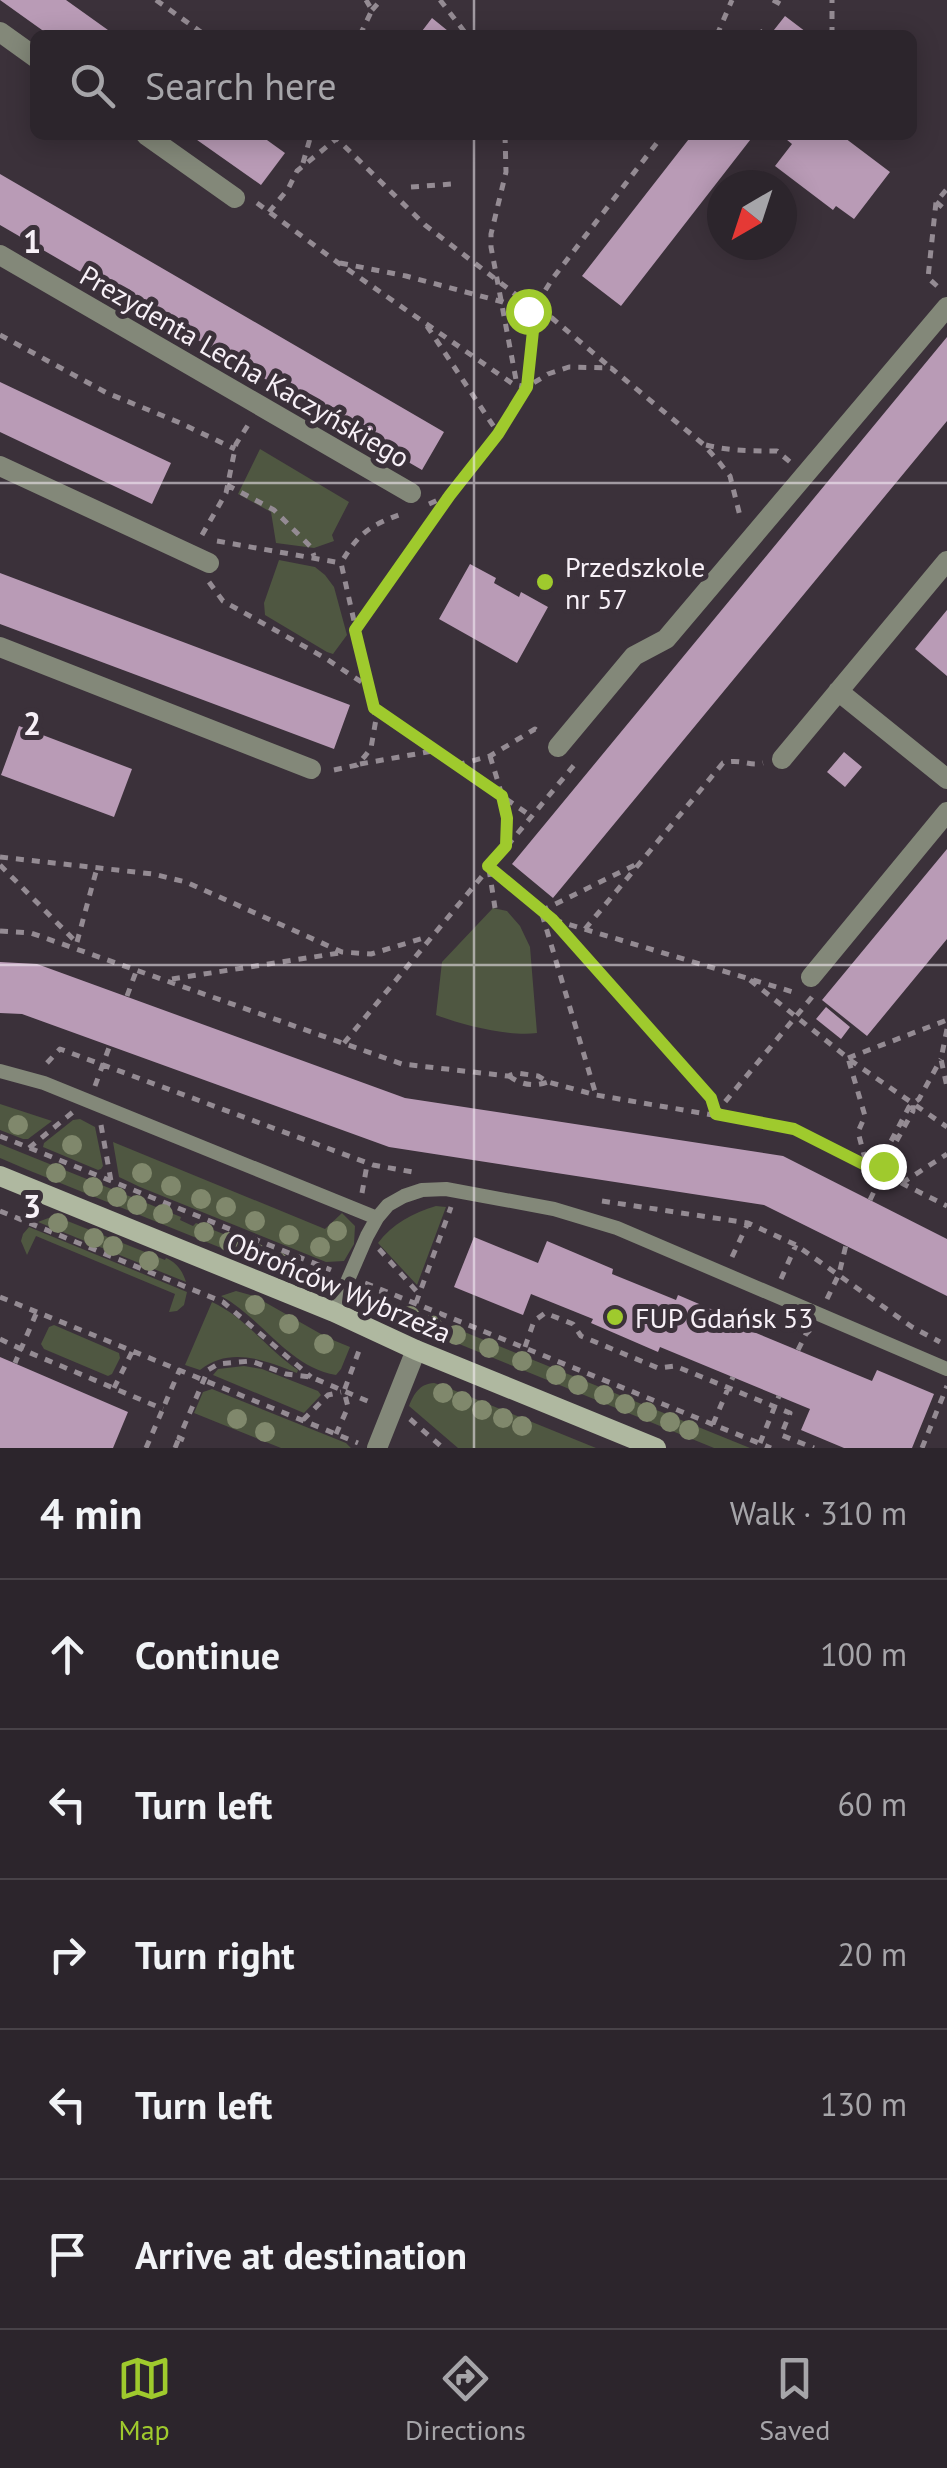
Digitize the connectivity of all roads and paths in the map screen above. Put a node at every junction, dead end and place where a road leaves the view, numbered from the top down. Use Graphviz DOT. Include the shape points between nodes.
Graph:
graph roads {
  1 [pos="156,0"];
  2 [pos="366,0"];
  3 [pos="381,0"];
  4 [pos="440,0"];
  5 [pos="732,0"];
  6 [pos="773,0"];
  7 [pos="832,0"];
  8 [pos="784,6"];
  9 [pos="372,10"];
  10 [pos="197,30"];
  11 [pos="362,30"];
  12 [pos="464,30"];
  13 [pos="719,30"];
  14 [pos="832,30"];
  15 [pos="0,32"];
  16 [pos="30,53"];
  17 [pos="153,140"];
  18 [pos="310,140"];
  19 [pos="332,140"];
  20 [pos="341,140"];
  21 [pos="504,140"];
  22 [pos="659,140"];
  23 [pos="302,166"];
  24 [pos="452,184"];
  25 [pos="411,187"];
  26 [pos="947,189"];
  27 [pos="234,198"];
  28 [pos="936,202"];
  29 [pos="257,203"];
  30 [pos="947,211"];
  31 [pos="268,212"];
  32 [pos="0,256"];
  33 [pos="337,262"];
  34 [pos="497,282"];
  35 [pos="947,294"];
  36 [pos="503,302"];
  37 [pos="947,306"];
  38 [pos="532,311"];
  39 [pos="425,323"];
  40 [pos="0,335"];
  41 [pos="611,368"];
  42 [pos="516,385"];
  43 [pos="527,387"];
  44 [pos="260,406"];
  45 [pos="498,434"];
  46 [pos="703,444"];
  47 [pos="235,449"];
  48 [pos="0,466"];
  49 [pos="806,475"];
  50 [pos="227,485"];
  51 [pos="450,495"];
  52 [pos="413,504"];
  53 [pos="743,548"];
  54 [pos="189,554"];
  55 [pos="314,556"];
  56 [pos="947,561"];
  57 [pos="341,562"];
  58 [pos="209,563"];
  59 [pos="355,630"];
  60 [pos="0,648"];
  61 [pos="368,686"];
  62 [pos="838,690"];
  63 [pos="374,708"];
  64 [pos="558,747"];
  65 [pos="436,751"];
  66 [pos="490,756"];
  67 [pos="782,759"];
  68 [pos="357,764"];
  69 [pos="458,765"];
  70 [pos="311,768"];
  71 [pos="947,780"];
  72 [pos="502,796"];
  73 [pos="947,812"];
  74 [pos="531,816"];
  75 [pos="506,846"];
  76 [pos="0,857"];
  77 [pos="641,862"];
  78 [pos="0,865"];
  79 [pos="488,866"];
  80 [pos="96,868"];
  81 [pos="494,908"];
  82 [pos="541,912"];
  83 [pos="552,919"];
  84 [pos="585,929"];
  85 [pos="0,931"];
  86 [pos="430,936"];
  87 [pos="77,946"];
  88 [pos="342,952"];
  89 [pos="137,969"];
  90 [pos="812,977"];
  91 [pos="747,978"];
  92 [pos="168,980"];
  93 [pos="128,996"];
  94 [pos="795,1016"];
  95 [pos="947,1020"];
  96 [pos="947,1029"];
  97 [pos="344,1043"];
  98 [pos="110,1045"];
  99 [pos="848,1058"];
  100 [pos="941,1059"];
  101 [pos="0,1071"];
  102 [pos="947,1088"];
  103 [pos="596,1095"];
  104 [pos="913,1105"];
  105 [pos="83,1106"];
  106 [pos="716,1114"];
  107 [pos="100,1118"];
  108 [pos="947,1127"];
  109 [pos="0,1136"];
  110 [pos="29,1148"];
  111 [pos="947,1154"];
  112 [pos="367,1163"];
  113 [pos="867,1166"];
  114 [pos="879,1172"];
  115 [pos="0,1176"];
  116 [pos="111,1181"];
  117 [pos="902,1183"];
  118 [pos="870,1200"];
  119 [pos="947,1206"];
  120 [pos="451,1208"];
  121 [pos="356,1210"];
  122 [pos="0,1211"];
  123 [pos="377,1218"];
  124 [pos="748,1223"];
  125 [pos="367,1236"];
  126 [pos="846,1246"];
  127 [pos="724,1273"];
  128 [pos="839,1274"];
  129 [pos="348,1276"];
  130 [pos="419,1294"];
  131 [pos="0,1297"];
  132 [pos="416,1303"];
  133 [pos="334,1312"];
  134 [pos="766,1312"];
  135 [pos="37,1313"];
  136 [pos="812,1329"];
  137 [pos="752,1331"];
  138 [pos="0,1340"];
  139 [pos="525,1347"];
  140 [pos="21,1348"];
  141 [pos="416,1350"];
  142 [pos="798,1350"];
  143 [pos="132,1352"];
  144 [pos="14,1364"];
  145 [pos="180,1369"];
  146 [pos="947,1369"];
  147 [pos="733,1377"];
  148 [pos="311,1378"];
  149 [pos="204,1379"];
  150 [pos="947,1386"];
  151 [pos="114,1388"];
  152 [pos="728,1388"];
  153 [pos="344,1391"];
  154 [pos="780,1396"];
  155 [pos="775,1407"];
  156 [pos="163,1409"];
  157 [pos="392,1411"];
  158 [pos="302,1420"];
  159 [pos="713,1424"];
  160 [pos="760,1443"];
  161 [pos="146,1448"];
  162 [pos="175,1448"];
  163 [pos="376,1448"];
  164 [pos="443,1448"];
  165 [pos="656,1448"];
  166 [pos="770,1448"];
  167 [pos="814,1448"];
  168 [pos="922,1448"];
  1 -- 10 [label="path"];
  2 -- 9 [label="path"];
  3 -- 9 [label="path"];
  4 -- 12 [label="path"];
  5 -- 13 [label="path"];
  6 -- 8 [label="path"];
  7 -- 14 [label="path"];
  9 -- 11 [label="path"];
  15 -- 16 [label="street"];
  17 -- 27 [label="street"];
  18 -- 23 [label="path"];
  19 -- 23 [label="path"];
  20 -- 34 [label="path" via="425,225"];
  21 -- 34 [label="path" via="506,172 491,234"];
  22 -- 38 [label="path"];
  23 -- 31 [label="path"];
  24 -- 25 [label="path"];
  26 -- 28 [label="path"];
  28 -- 30 [label="path"];
  28 -- 35 [label="path" via="928,278"];
  29 -- 31 [label="path"];
  31 -- 33 [label="path"];
  32 -- 44 [label="street, Prezydenta Lecha Kaczyńskiego"];
  33 -- 36 [label="path"];
  33 -- 39 [label="path"];
  34 -- 36 [label="path"];
  34 -- 38 [label="path"];
  36 -- 38 [label="path"];
  36 -- 42 [label="path"];
  37 -- 49 [label="street"];
  38 -- 41 [label="path" via="552,318"];
  38 -- 43 [label="path"];
  39 -- 42 [label="path"];
  39 -- 45 [label="path"];
  40 -- 47 [label="path" via="107,393"];
  41 -- 43 [label="path" via="569,367"];
  41 -- 46 [label="path"];
  42 -- 43 [label="path"];
  43 -- 45 [label="path"];
  44 -- 47 [label="path"];
  44 -- 52 [label="street, Prezydenta Lecha Kaczyńskiego"];
  45 -- 51 [label="path"];
  46 -- 49 [label="path" via="777,451"];
  46 -- 53 [label="path" via="730,476"];
  47 -- 50 [label="path"];
  48 -- 54 [label="street"];
  49 -- 53 [label="street"];
  50 -- 55 [label="path" via="274,510"];
  50 -- 55 [label="path" via="200,538"];
  51 -- 52 [label="path"];
  51 -- 59 [label="path"];
  52 -- 57 [label="path" via="364,532"];
  53 -- 64 [label="street" via="666,639 634,656"];
  54 -- 58 [label="street"];
  54 -- 61 [label="path" via="222,600"];
  55 -- 57 [label="path"];
  56 -- 62 [label="street"];
  57 -- 59 [label="path"];
  59 -- 61 [label="path"];
  60 -- 70 [label="street"];
  61 -- 63 [label="path"];
  62 -- 67 [label="street"];
  62 -- 71 [label="street"];
  63 -- 65 [label="path"];
  63 -- 68 [label="path" via="371,748"];
  64 -- 66 [label="path" via="534,729"];
  64 -- 74 [label="path" via="576,762"];
  65 -- 68 [label="path"];
  65 -- 69 [label="path"];
  66 -- 69 [label="path"];
  66 -- 72 [label="path"];
  67 -- 77 [label="path" via="723,763"];
  68 -- 70 [label="path"];
  69 -- 72 [label="path"];
  72 -- 74 [label="path"];
  72 -- 75 [label="path"];
  73 -- 90 [label="street"];
  74 -- 75 [label="path"];
  75 -- 79 [label="path"];
  76 -- 80 [label="path"];
  77 -- 82 [label="path"];
  77 -- 84 [label="path"];
  78 -- 87 [label="path"];
  79 -- 81 [label="path"];
  79 -- 82 [label="path"];
  79 -- 86 [label="path"];
  80 -- 87 [label="path"];
  80 -- 88 [label="path" via="186,882"];
  82 -- 83 [label="path"];
  82 -- 103 [label="path"];
  83 -- 84 [label="path"];
  83 -- 106 [label="path" via="711,1098"];
  84 -- 91 [label="path"];
  85 -- 87 [label="path"];
  86 -- 88 [label="path" via="370,954"];
  86 -- 97 [label="path"];
  87 -- 89 [label="path"];
  88 -- 92 [label="path"];
  89 -- 92 [label="path"];
  89 -- 93 [label="path"];
  91 -- 94 [label="path"];
  91 -- 94 [label="path" via="811,998"];
  92 -- 97 [label="path"];
  94 -- 99 [label="path"];
  94 -- 106 [label="path"];
  95 -- 99 [label="path"];
  96 -- 100 [label="path"];
  97 -- 103 [label="path" via="402,1064 538,1076"];
  98 -- 105 [label="path"];
  99 -- 104 [label="path"];
  99 -- 113 [label="path" via="865,1116 858,1132"];
  100 -- 102 [label="path"];
  100 -- 104 [label="path"];
  101 -- 105 [label="lane" via="44,1083"];
  103 -- 106 [label="path"];
  104 -- 108 [label="path"];
  104 -- 114 [label="path"];
  105 -- 110 [label="path"];
  105 -- 121 [label="lane"];
  106 -- 113 [label="path" via="794,1129"];
  107 -- 116 [label="path"];
  109 -- 110 [label="path"];
  110 -- 116 [label="path"];
  111 -- 117 [label="path"];
  112 -- 121 [label="path"];
  113 -- 114 [label="path"];
  114 -- 117 [label="path"];
  114 -- 118 [label="path"];
  115 -- 133 [label="main road, Obrońców Wybrzeża"];
  116 -- 129 [label="path"];
  117 -- 119 [label="path"];
  120 -- 130 [label="path"];
  121 -- 123 [label="lane"];
  122 -- 148 [label="path" via="223,1302"];
  123 -- 125 [label="lane"];
  123 -- 127 [label="lane" via="388,1205 422,1190 462,1190 617,1228"];
  124 -- 127 [label="path"];
  125 -- 129 [label="lane"];
  125 -- 130 [label="path"];
  126 -- 128 [label="path"];
  127 -- 146 [label="lane"];
  129 -- 132 [label="path"];
  129 -- 133 [label="lane"];
  130 -- 132 [label="path"];
  131 -- 135 [label="path"];
  132 -- 139 [label="path"];
  133 -- 141 [label="main road, Obrońców Wybrzeża"];
  134 -- 137 [label="path"];
  135 -- 140 [label="path"];
  135 -- 143 [label="path"];
  136 -- 142 [label="path"];
  138 -- 140 [label="path"];
  139 -- 152 [label="path" via="534,1321 545,1312 573,1324 581,1336 658,1368 675,1366"];
  139 -- 159 [label="path"];
  140 -- 144 [label="path"];
  140 -- 151 [label="path"];
  141 -- 157 [label="street"];
  141 -- 165 [label="main road, Obrońców Wybrzeża"];
  143 -- 145 [label="path"];
  143 -- 151 [label="path"];
  145 -- 149 [label="path"];
  145 -- 156 [label="path"];
  147 -- 152 [label="path"];
  148 -- 149 [label="path" via="251,1361 218,1364"];
  148 -- 153 [label="path"];
  149 -- 158 [label="path"];
  149 -- 162 [label="path"];
  150 -- 168 [label="path"];
  151 -- 156 [label="path"];
  152 -- 155 [label="path"];
  152 -- 159 [label="path"];
  153 -- 157 [label="path"];
  153 -- 158 [label="path" via="328,1395"];
  153 -- 158 [label="path" via="348,1407 336,1434"];
  154 -- 155 [label="path"];
  155 -- 160 [label="path"];
  155 -- 167 [label="path" via="790,1413 781,1435"];
  156 -- 161 [label="path"];
  157 -- 163 [label="street"];
  157 -- 164 [label="path"];
  159 -- 160 [label="path"];
  160 -- 166 [label="path"];
}
